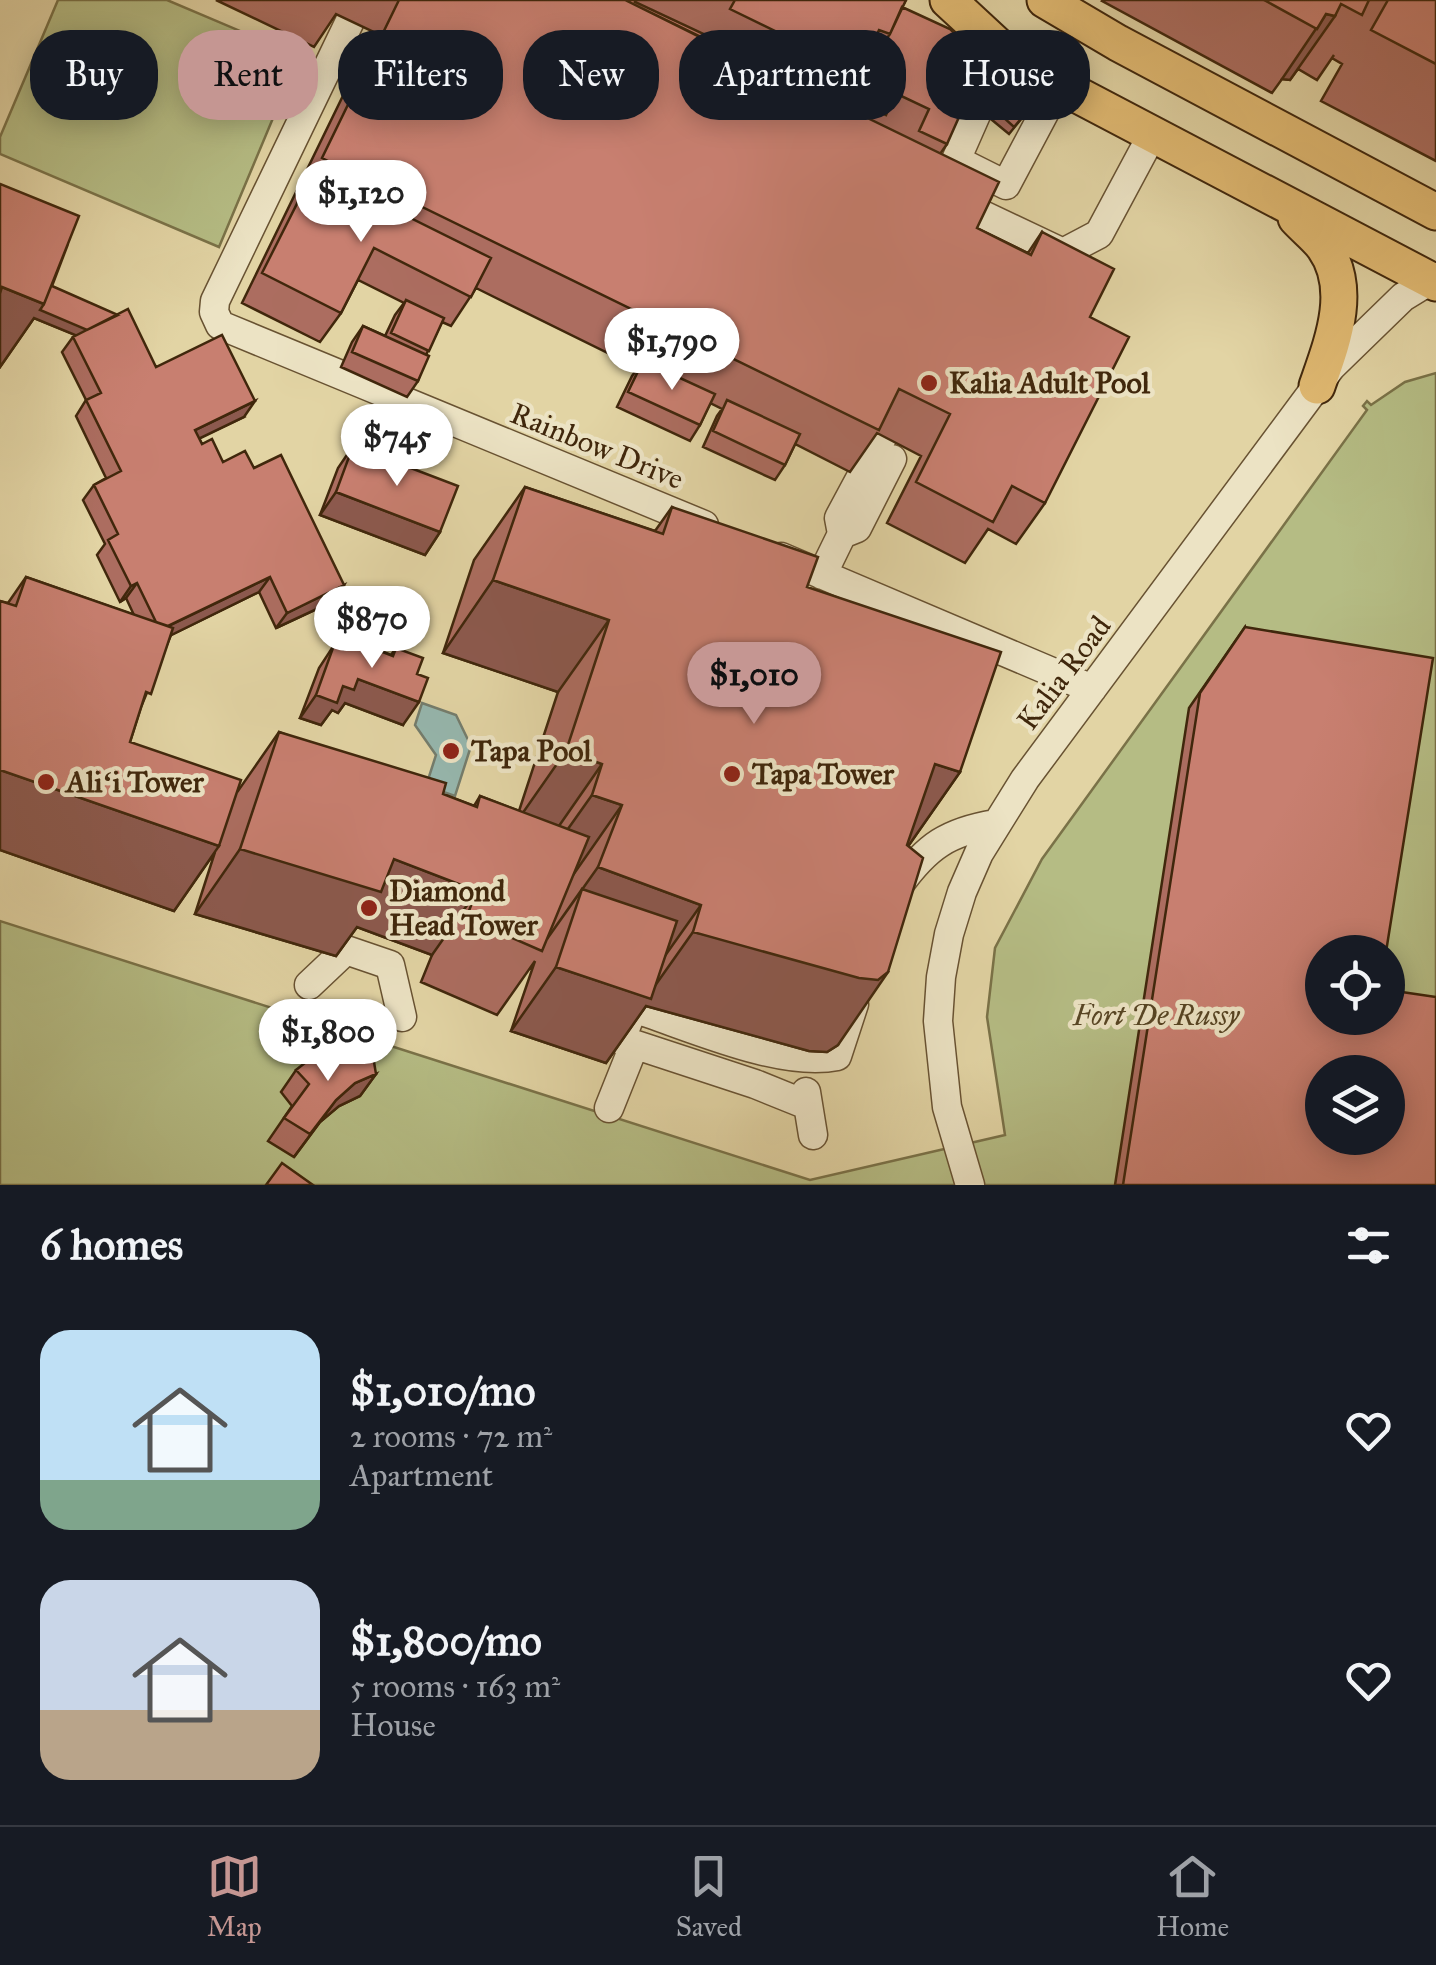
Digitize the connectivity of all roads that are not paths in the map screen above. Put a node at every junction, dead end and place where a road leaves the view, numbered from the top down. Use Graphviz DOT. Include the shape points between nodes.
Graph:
graph roads {
  1 [pos="948,0"];
  2 [pos="1045,0"];
  3 [pos="350,21"];
  4 [pos="980,30"];
  5 [pos="1090,104"];
  6 [pos="974,120"];
  7 [pos="1040,120"];
  8 [pos="1152,136"];
  9 [pos="933,191"];
  10 [pos="1282,203"];
  11 [pos="1436,212"];
  12 [pos="1000,224"];
  13 [pos="988,250"];
  14 [pos="1434,280"];
  15 [pos="1317,386"];
  16 [pos="891,440"];
  17 [pos="725,534"];
  18 [pos="753,546"];
  19 [pos="822,575"];
  20 [pos="1092,689"];
  21 [pos="995,824"];
  22 [pos="884,912"];
  23 [pos="865,971"];
  24 [pos="309,984"];
  25 [pos="402,1017"];
  26 [pos="630,1053"];
  27 [pos="609,1108"];
  28 [pos="813,1134"];
  29 [pos="970,1185"];
  1 -- 4 [label="main road"];
  2 -- 11 [label="main road"];
  3 -- 17 [label="street, Rainbow Drive" via="215,301 220,325"];
  5 -- 8 [label="main road"];
  6 -- 7 [label="street" via="956,160 1006,185"];
  8 -- 10 [label="main road"];
  8 -- 12 [label="street" via="1099,234 1063,254"];
  9 -- 12 [label="street"];
  10 -- 14 [label="main road"];
  10 -- 15 [label="main road" via="1326,248 1339,280 1336,332"];
  12 -- 13 [label="street"];
  14 -- 15 [label="street, Kalia Road" via="1347,349"];
  15 -- 20 [label="street, Kalia Road"];
  16 -- 19 [label="street" via="840,518 842,534"];
  18 -- 19 [label="street"];
  19 -- 20 [label="street"];
  20 -- 21 [label="street, Kalia Road"];
  21 -- 22 [label="street" via="962,830 924,854"];
  21 -- 29 [label="street, Kalia Road" via="962,892 941,977 940,1064"];
  23 -- 28 [label="street" via="837,1056 787,1057 633,1008 621,1040 806,1099"];
  24 -- 25 [label="street" via="346,950 390,965"];
  26 -- 27 [label="street"];
}
